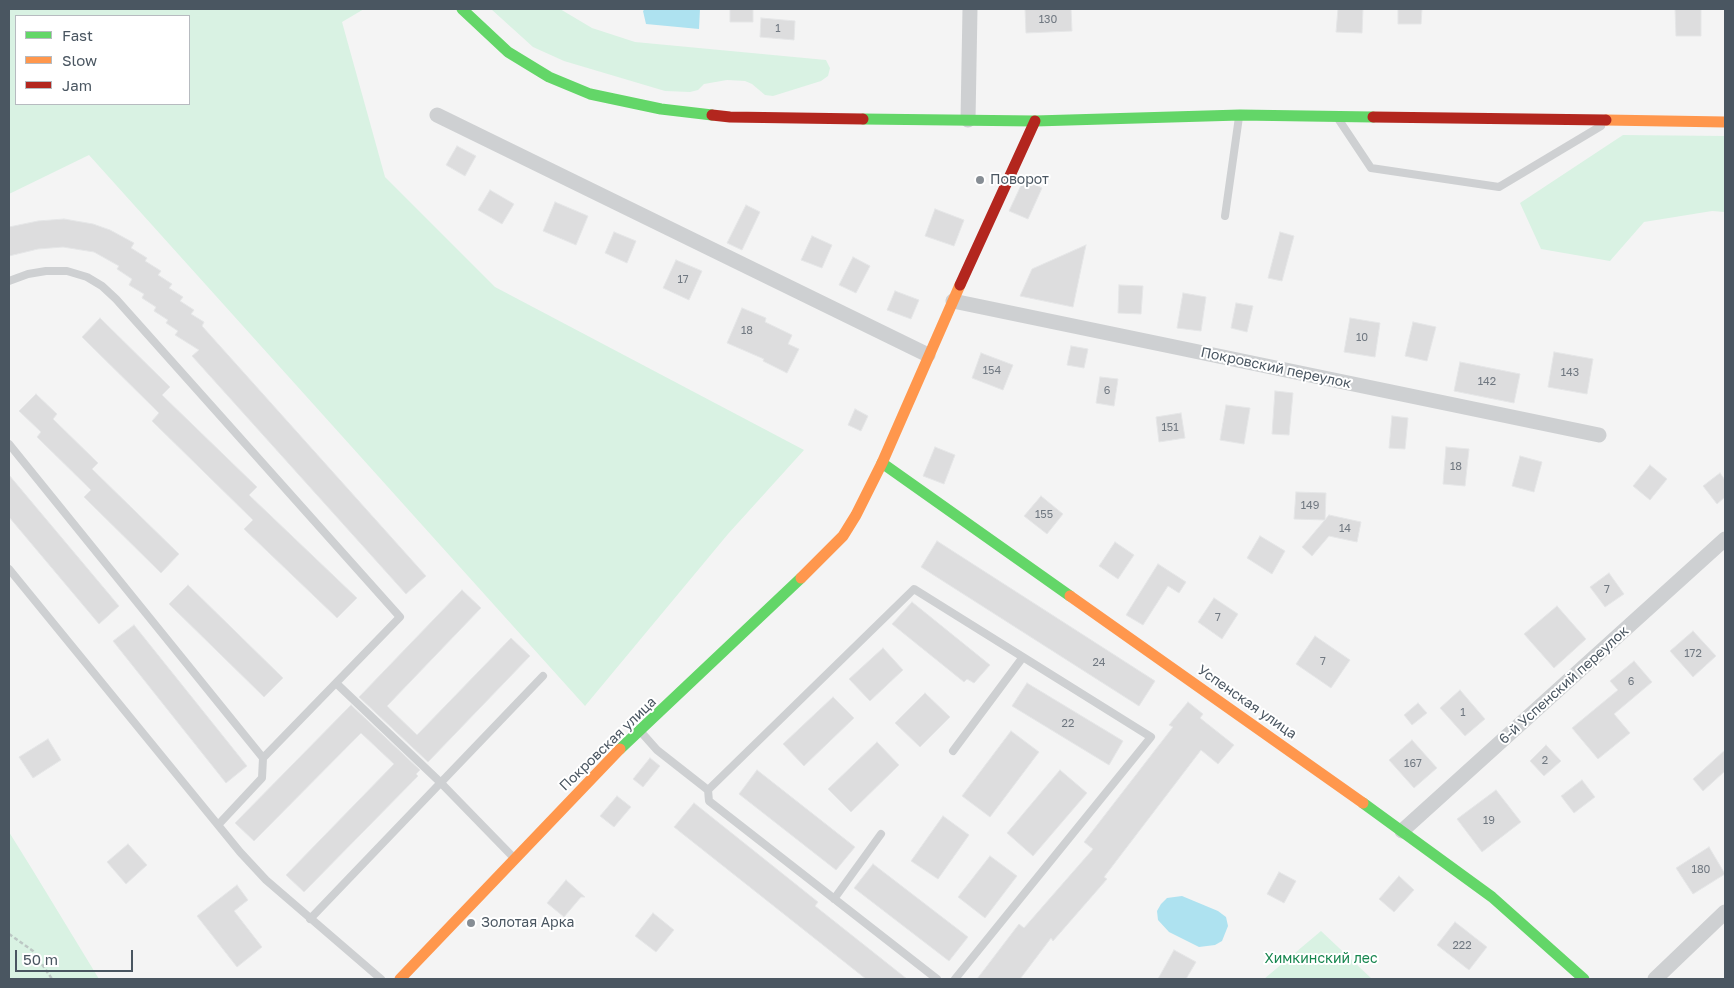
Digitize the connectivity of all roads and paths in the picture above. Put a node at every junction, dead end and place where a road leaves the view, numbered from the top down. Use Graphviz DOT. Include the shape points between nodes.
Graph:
graph roads {
  1 [pos="462,9"];
  2 [pos="970,9"];
  3 [pos="437,115"];
  4 [pos="1240,115"];
  5 [pos="1336,116"];
  6 [pos="968,120"];
  7 [pos="1610,120"];
  8 [pos="1035,121"];
  9 [pos="1725,122"];
  10 [pos="1225,216"];
  11 [pos="9,281"];
  12 [pos="953,301"];
  13 [pos="928,355"];
  14 [pos="1599,435"];
  15 [pos="9,444"];
  16 [pos="882,463"];
  17 [pos="1725,539"];
  18 [pos="9,569"];
  19 [pos="1023,657"];
  20 [pos="543,676"];
  21 [pos="337,684"];
  22 [pos="641,732"];
  23 [pos="953,751"];
  24 [pos="264,758"];
  25 [pos="440,782"];
  26 [pos="708,790"];
  27 [pos="218,825"];
  28 [pos="1402,831"];
  29 [pos="881,834"];
  30 [pos="514,858"];
  31 [pos="834,899"];
  32 [pos="1725,912"];
  33 [pos="310,919"];
  34 [pos="9,934"];
  35 [pos="52,979"];
  36 [pos="381,979"];
  37 [pos="400,979"];
  38 [pos="937,979"];
  39 [pos="955,979"];
  40 [pos="1584,979"];
  41 [pos="1656,979"];
  1 -- 6 [label="street" via="508,52 549,77 590,94 661,110 730,117"];
  2 -- 6 [label="street"];
  3 -- 13 [label="street"];
  4 -- 5 [label="street"];
  4 -- 8 [label="street"];
  4 -- 10 [label="lane"];
  5 -- 7 [label="street"];
  5 -- 7 [label="lane" via="1371,168 1499,186"];
  6 -- 8 [label="street"];
  7 -- 9 [label="street"];
  8 -- 12 [label="street, Покровская улица"];
  11 -- 21 [label="lane" via="28,274 67,271 102,286 400,617"];
  12 -- 13 [label="street, Покровская улица"];
  12 -- 14 [label="street, Покровский переулок"];
  13 -- 16 [label="street, Покровская улица"];
  15 -- 24 [label="lane"];
  16 -- 22 [label="street, Покровская улица" via="856,515 827,554"];
  16 -- 28 [label="street, Успенская улица"];
  17 -- 28 [label="street, 6-й Успенский переулок"];
  18 -- 27 [label="lane"];
  19 -- 23 [label="lane"];
  19 -- 26 [label="lane" via="914,589"];
  19 -- 39 [label="lane" via="1151,737"];
  20 -- 25 [label="lane"];
  21 -- 24 [label="lane"];
  21 -- 25 [label="lane"];
  22 -- 26 [label="lane" via="657,750"];
  22 -- 30 [label="street, Покровская улица" via="609,760"];
  24 -- 27 [label="lane" via="262,778"];
  25 -- 30 [label="lane"];
  25 -- 33 [label="lane"];
  26 -- 31 [label="lane" via="709,801"];
  27 -- 33 [label="lane" via="266,880"];
  28 -- 40 [label="street, Успенская улица" via="1492,896"];
  29 -- 31 [label="lane"];
  30 -- 37 [label="street, Покровская улица"];
  31 -- 38 [label="lane"];
  32 -- 41 [label="street"];
  33 -- 36 [label="lane"];
  34 -- 35 [label="path" via="32,951"];
}
